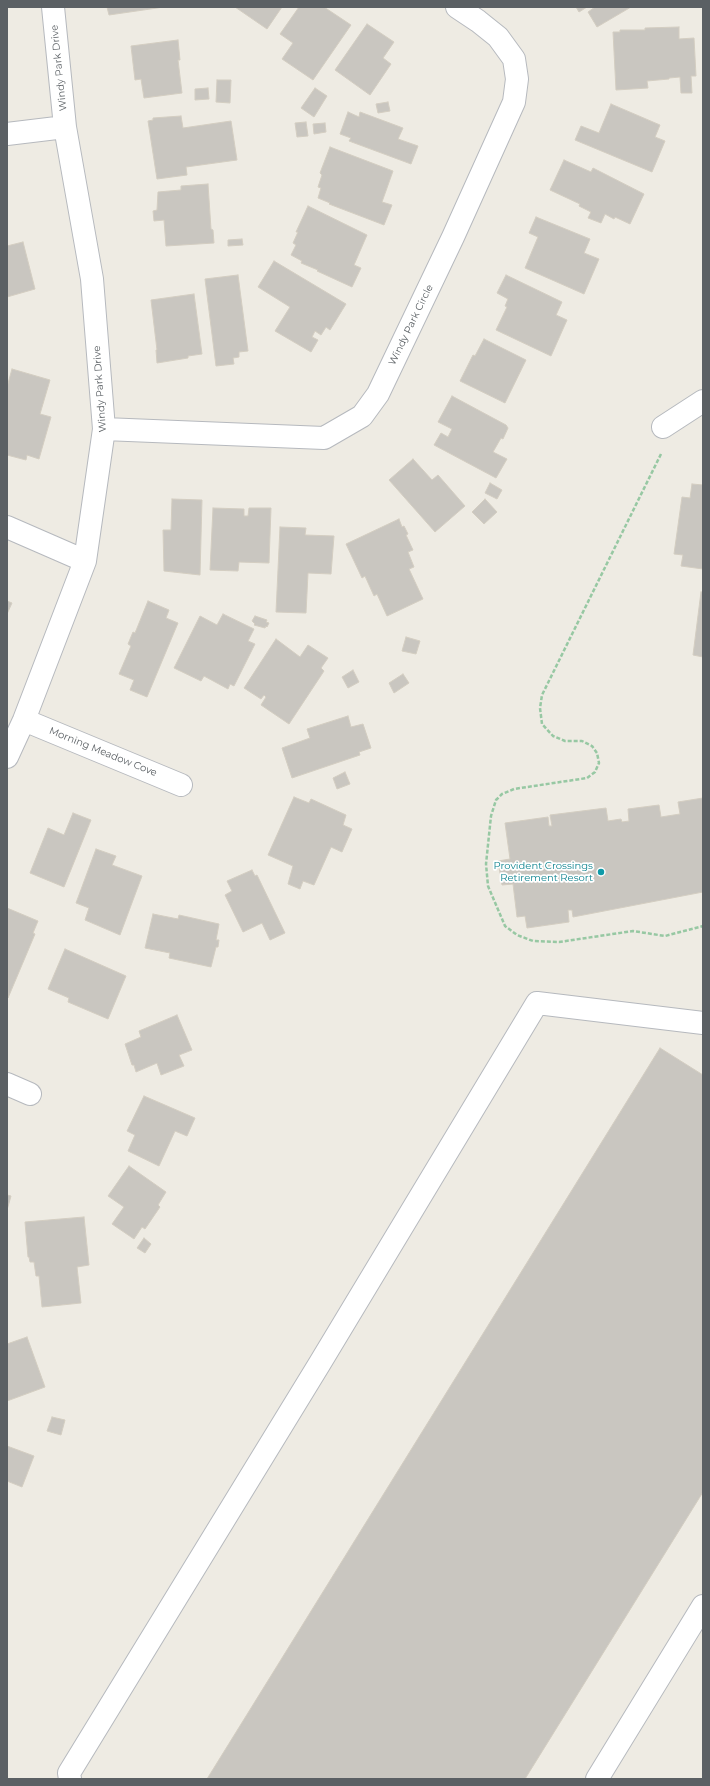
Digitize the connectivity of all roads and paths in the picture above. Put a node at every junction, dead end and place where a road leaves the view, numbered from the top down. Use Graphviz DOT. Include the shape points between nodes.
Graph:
graph roads {
  1 [pos="53,7"];
  2 [pos="458,7"];
  3 [pos="65,127"];
  4 [pos="7,134"];
  5 [pos="703,401"];
  6 [pos="663,427"];
  7 [pos="104,429"];
  8 [pos="7,527"];
  9 [pos="85,561"];
  10 [pos="24,720"];
  11 [pos="7,757"];
  12 [pos="181,785"];
  13 [pos="703,926"];
  14 [pos="703,1023"];
  15 [pos="7,1084"];
  16 [pos="30,1094"];
  17 [pos="703,1606"];
  18 [pos="70,1779"];
  19 [pos="597,1779"];
  1 -- 3 [label="street, Windy Park Drive"];
  2 -- 7 [label="street, Windy Park Circle" via="498,37 514,59 514,102 378,394 362,416 324,438"];
  3 -- 4 [label="street"];
  3 -- 7 [label="street, Windy Park Drive" via="92,279"];
  5 -- 6 [label="street"];
  6 -- 13 [label="path" via="674,446 659,455 542,695 542,724 553,736 565,741 582,741 592,746 599,763 595,772 587,778 514,789 502,794 496,800 491,816 486,864 488,886 505,926 516,935 533,941 558,942 633,931 665,936"];
  7 -- 9 [label="street, Windy Park Drive"];
  8 -- 9 [label="street"];
  9 -- 10 [label="street, Windy Park Drive"];
  10 -- 11 [label="street, Windy Park Drive"];
  10 -- 12 [label="street, Morning Meadow Cove"];
  14 -- 18 [label="street" via="537,1003 69,1774"];
  15 -- 16 [label="street"];
  17 -- 19 [label="street"];
}
